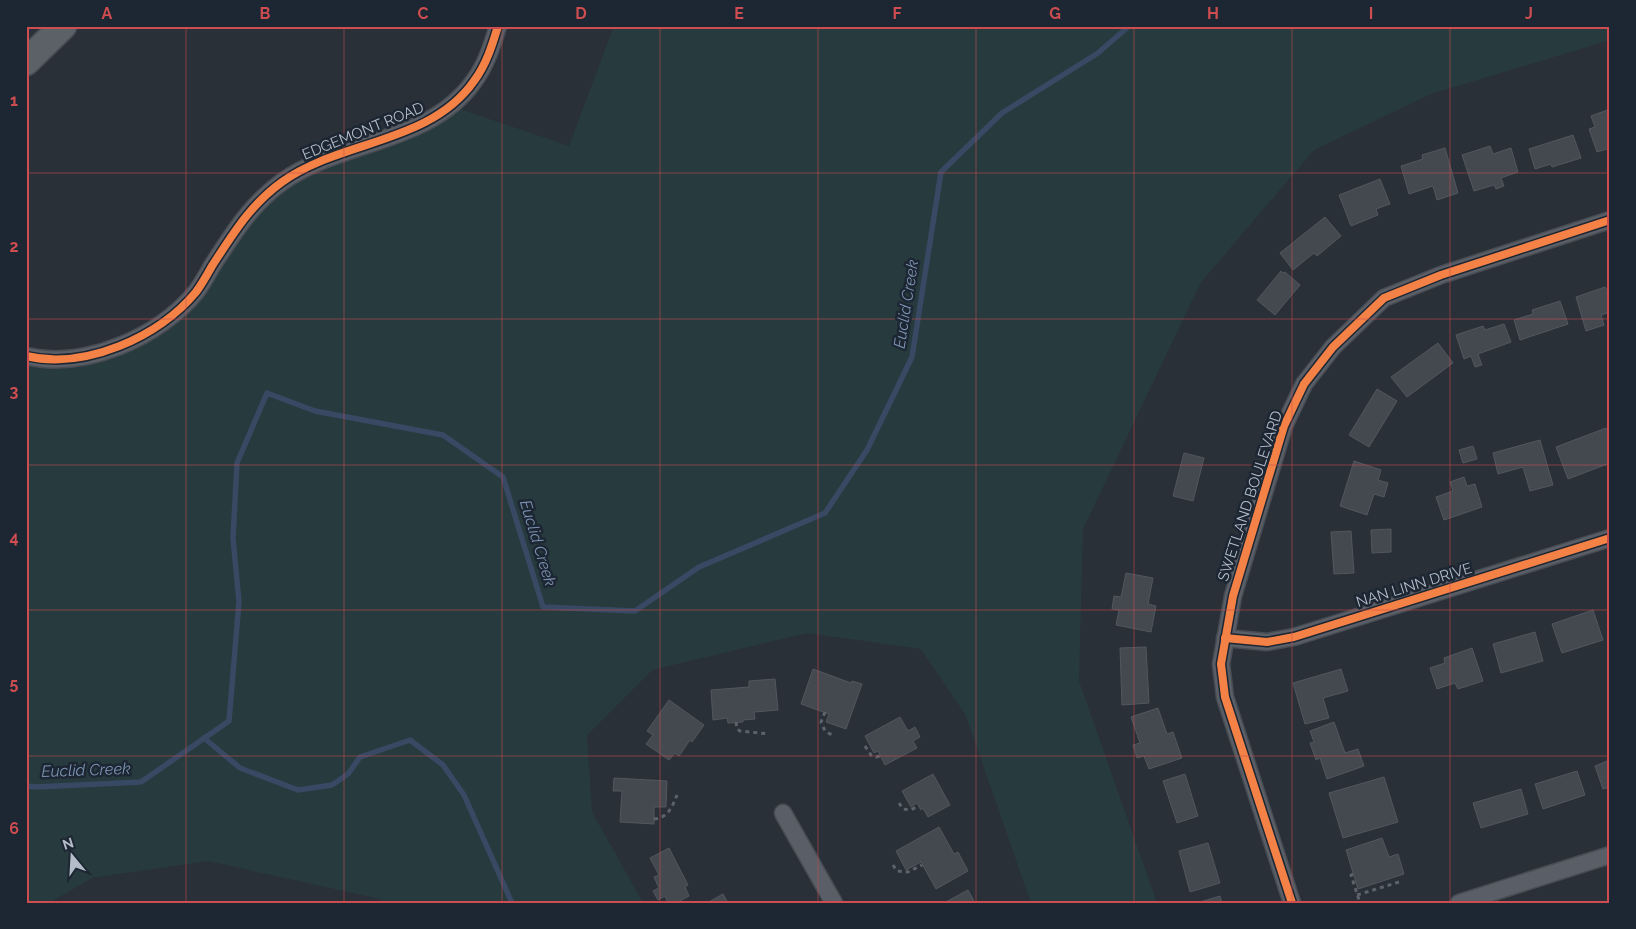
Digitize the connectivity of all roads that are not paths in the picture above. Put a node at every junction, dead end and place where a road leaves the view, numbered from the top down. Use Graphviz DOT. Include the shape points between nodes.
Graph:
graph roads {
  1 [pos="63,26"];
  2 [pos="498,26"];
  3 [pos="26,62"];
  4 [pos="1610,220"];
  5 [pos="26,356"];
  6 [pos="1610,538"];
  7 [pos="1225,638"];
  8 [pos="783,813"];
  9 [pos="1610,855"];
  10 [pos="834,903"];
  11 [pos="1292,903"];
  12 [pos="1459,903"];
  1 -- 3 [label="main road"];
  2 -- 5 [label="street, EDGEMONT ROAD" via="489,56 474,82 451,106 394,136 325,160 282,182 238,225 196,292 155,328 130,342 82,357"];
  4 -- 7 [label="street, SWETLAND BOULEVARD" via="1441,275 1384,298 1333,347 1304,384 1284,426 1233,596"];
  6 -- 7 [label="street, NAN LINN DRIVE" via="1294,637 1267,642"];
  7 -- 11 [label="street, SWETLAND BOULEVARD" via="1221,664 1225,697"];
  8 -- 10 [label="street"];
  9 -- 12 [label="street"];
}
